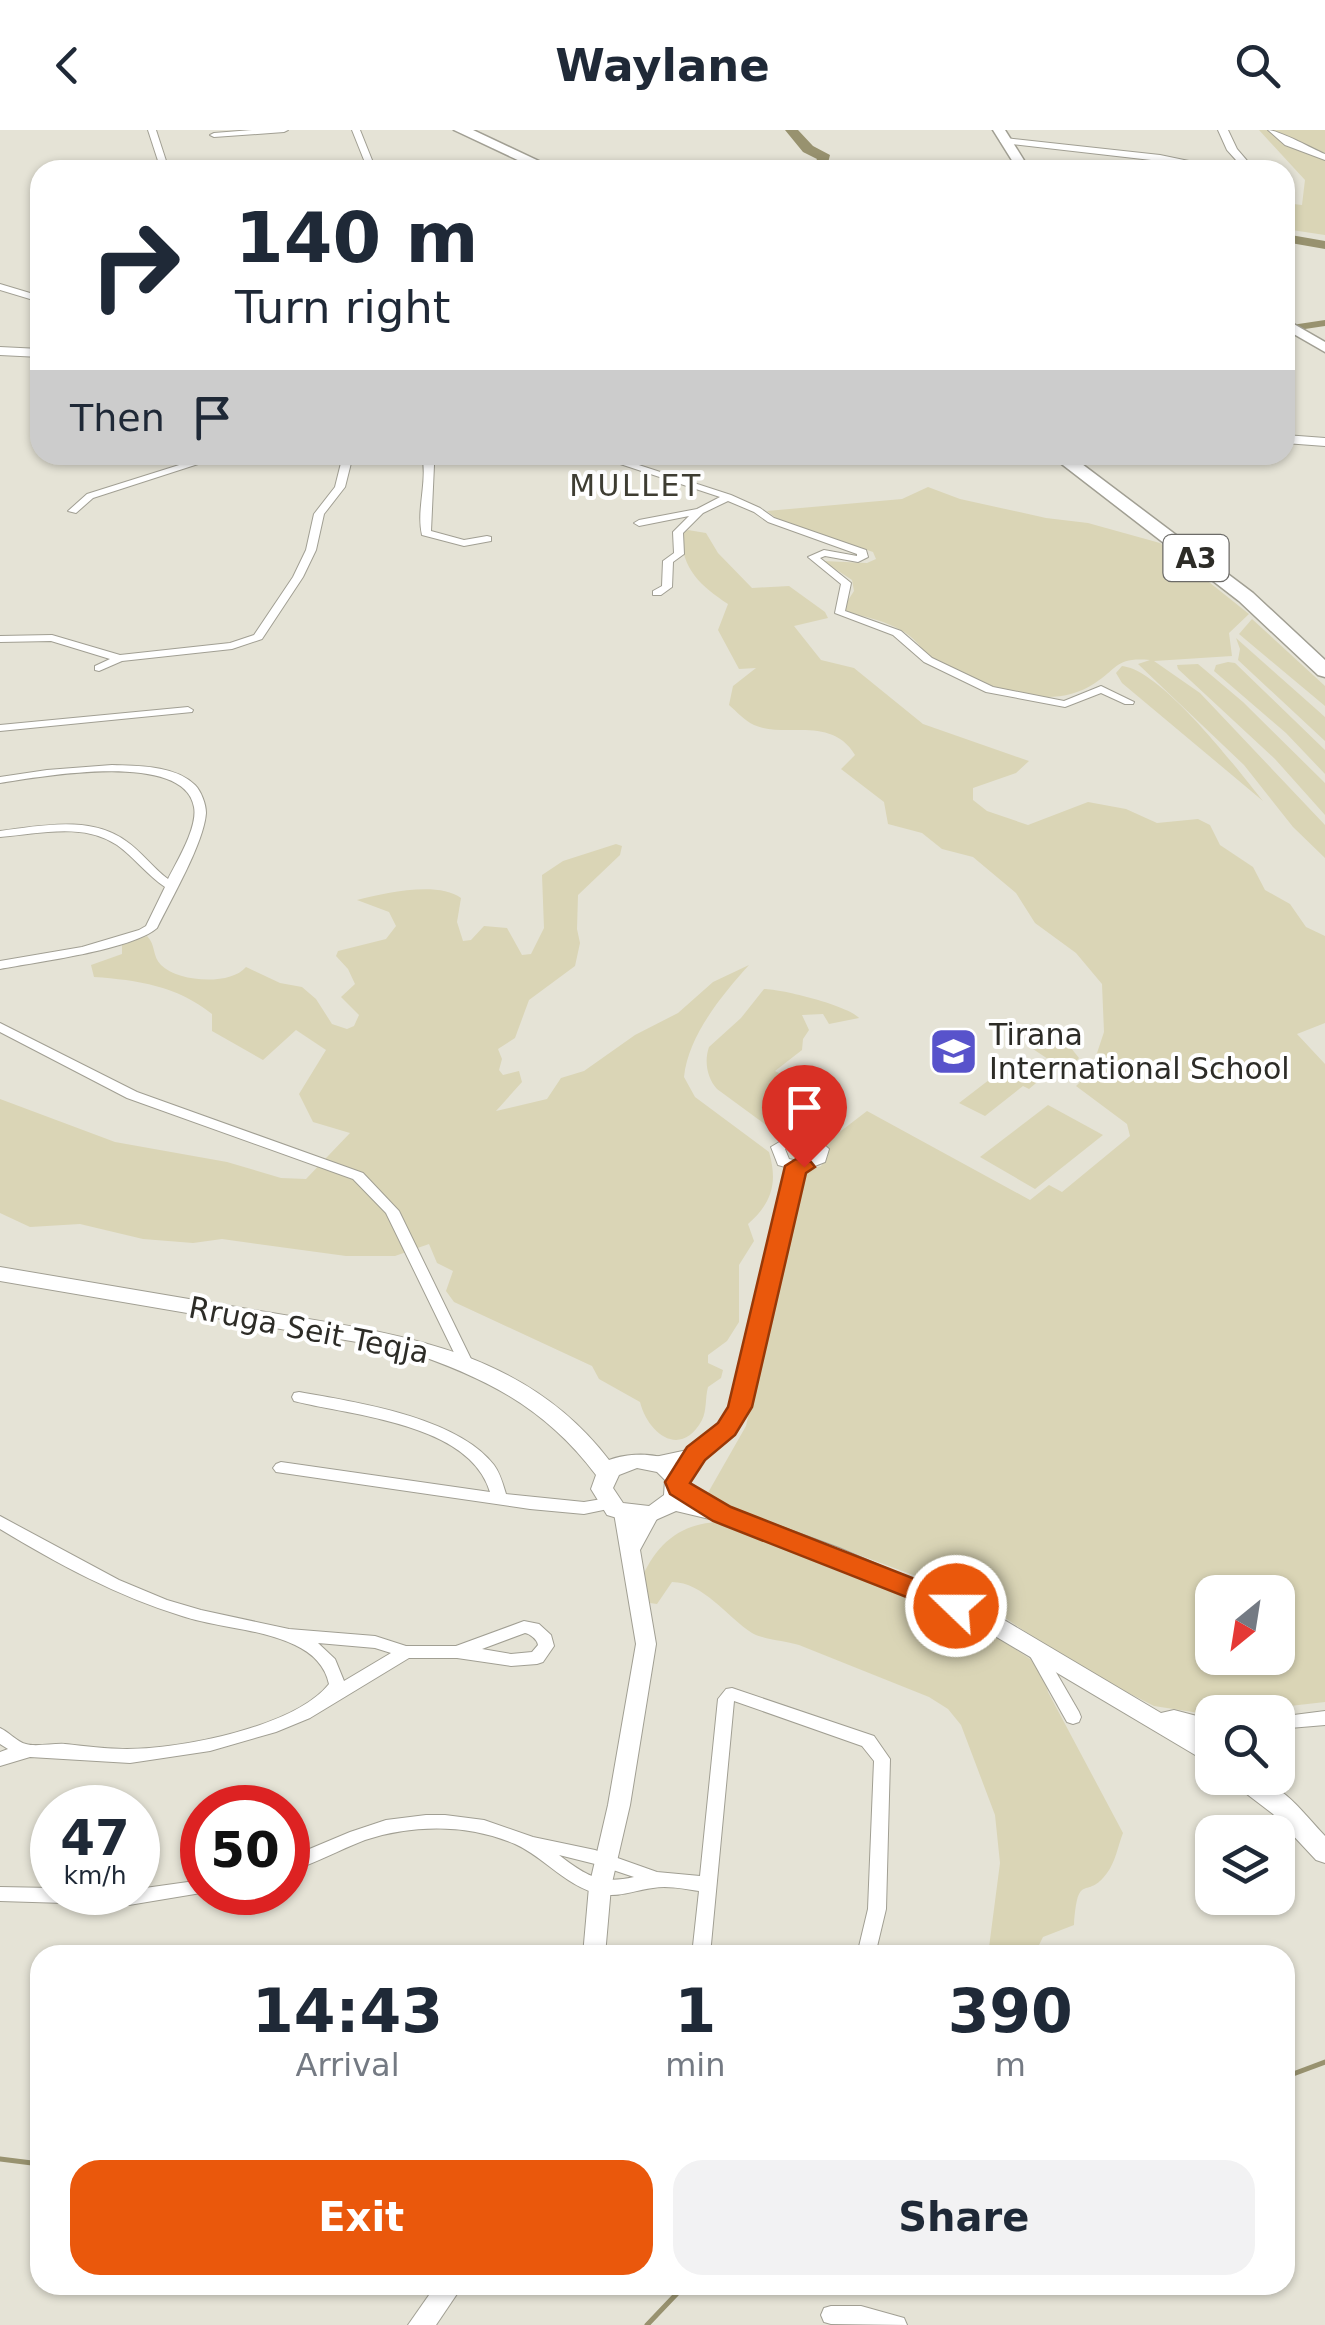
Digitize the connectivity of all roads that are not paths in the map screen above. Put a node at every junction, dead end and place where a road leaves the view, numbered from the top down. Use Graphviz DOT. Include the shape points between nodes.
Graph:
graph roads {
  1 [pos="152,130"];
  2 [pos="284,130"];
  3 [pos="356,130"];
  4 [pos="460,130"];
  5 [pos="480,130"];
  6 [pos="1224,130"];
  7 [pos="1273,130"];
  8 [pos="214,135"];
  9 [pos="1002,136"];
  10 [pos="1325,156"];
  11 [pos="162,160"];
  12 [pos="368,160"];
  13 [pos="528,160"];
  14 [pos="546,160"];
  15 [pos="1018,160"];
  16 [pos="1167,160"];
  17 [pos="1241,160"];
  18 [pos="0,287"];
  19 [pos="30,296"];
  20 [pos="1295,330"];
  21 [pos="1325,348"];
  22 [pos="0,351"];
  23 [pos="30,353"];
  24 [pos="1295,440"];
  25 [pos="1325,442"];
  26 [pos="189,465"];
  27 [pos="346,465"];
  28 [pos="429,465"];
  29 [pos="629,465"];
  30 [pos="1072,465"];
  31 [pos="1092,465"];
  32 [pos="728,497"];
  33 [pos="74,511"];
  34 [pos="700,511"];
  35 [pos="639,523"];
  36 [pos="487,539"];
  37 [pos="658,593"];
  38 [pos="0,639"];
  39 [pos="1325,650"];
  40 [pos="120,658"];
  41 [pos="99,668"];
  42 [pos="1325,671"];
  43 [pos="1129,702"];
  44 [pos="188,710"];
  45 [pos="0,728"];
  46 [pos="0,780"];
  47 [pos="0,834"];
  48 [pos="171,886"];
  49 [pos="0,966"];
  50 [pos="0,1027"];
  51 [pos="796,1166"];
  52 [pos="0,1274"];
  53 [pos="466,1363"];
  54 [pos="299,1396"];
  55 [pos="696,1454"];
  56 [pos="655,1462"];
  57 [pos="281,1468"];
  58 [pos="615,1468"];
  59 [pos="676,1490"];
  60 [pos="499,1498"];
  61 [pos="616,1508"];
  62 [pos="649,1516"];
  63 [pos="0,1522"];
  64 [pos="631,1550"];
  65 [pos="282,1633"];
  66 [pos="1032,1647"];
  67 [pos="406,1652"];
  68 [pos="457,1652"];
  69 [pos="1059,1664"];
  70 [pos="1093,1684"];
  71 [pos="1070,1692"];
  72 [pos="330,1698"];
  73 [pos="1325,1718"];
  74 [pos="1295,1722"];
  75 [pos="1195,1734"];
  76 [pos="0,1735"];
  77 [pos="22,1750"];
  78 [pos="0,1759"];
  79 [pos="1266,1795"];
  80 [pos="531,1844"];
  81 [pos="1325,1853"];
  82 [pos="310,1856"];
  83 [pos="605,1863"];
  84 [pos="655,1880"];
  85 [pos="707,1884"];
  86 [pos="600,1887"];
  87 [pos="180,1890"];
  88 [pos="0,1894"];
  89 [pos="595,1945"];
  90 [pos="702,1945"];
  91 [pos="868,1945"];
  92 [pos="443,2295"];
  93 [pos="831,2315"];
  94 [pos="420,2325"];
  95 [pos="897,2325"];
  1 -- 11 [label="street"];
  2 -- 8 [label="street"];
  3 -- 12 [label="street"];
  4 -- 13 [label="highway"];
  5 -- 14 [label="highway"];
  6 -- 17 [label="street"];
  7 -- 10 [label="street"];
  9 -- 15 [label="main road"];
  9 -- 16 [label="street"];
  18 -- 19 [label="street"];
  20 -- 21 [label="main road"];
  22 -- 23 [label="main road"];
  24 -- 25 [label="main road"];
  26 -- 33 [label="street" via="90,496"];
  27 -- 40 [label="street" via="340,487 319,514 298,577 258,636 232,646"];
  28 -- 36 [label="street" via="426,532 464,544"];
  29 -- 32 [label="street"];
  30 -- 42 [label="highway, A3" via="1246,598"];
  31 -- 39 [label="highway, A3"];
  32 -- 34 [label="street"];
  32 -- 43 [label="street" via="780,524 862,552 858,560 814,556 846,583 840,614 897,633 936,664 990,690 1028,698 1065,704 1101,689"];
  34 -- 35 [label="street"];
  34 -- 37 [label="street" via="678,532 678,554 668,561 667,587"];
  38 -- 40 [label="street" via="52,638"];
  40 -- 41 [label="street"];
  44 -- 45 [label="street"];
  46 -- 48 [label="street" via="139,768 167,773 193,790 200,804"];
  47 -- 48 [label="street" via="91,830 114,838"];
  48 -- 49 [label="street" via="143,933"];
  50 -- 53 [label="street" via="132,1095 358,1176 392,1211"];
  51 -- 55 [label="street" via="740,1407 727,1429"];
  52 -- 53 [label="main road, Rruga Seit Teqja" via="406,1343"];
  53 -- 58 [label="main road, Rruga Seit Teqja" via="518,1387"];
  54 -- 60 [label="street" via="410,1423 456,1443 490,1470"];
  55 -- 56 [label="street"];
  55 -- 59 [label="street"];
  56 -- 58 [label="main road"];
  56 -- 59 [label="main road" via="670,1470"];
  57 -- 60 [label="street"];
  58 -- 61 [label="main road" via="602,1489"];
  59 -- 62 [label="main road"];
  59 -- 66 [label="main road" via="956,1606"];
  60 -- 61 [label="street"];
  61 -- 62 [label="main road"];
  61 -- 64 [label="street"];
  62 -- 64 [label="street"];
  63 -- 65 [label="street" via="74,1567 145,1599"];
  64 -- 83 [label="street" via="646,1644"];
  65 -- 67 [label="street" via="375,1642"];
  65 -- 72 [label="street" via="332,1664 338,1685"];
  66 -- 69 [label="main road"];
  66 -- 71 [label="street" via="1073,1717"];
  67 -- 68 [label="street"];
  67 -- 72 [label="street"];
  69 -- 70 [label="main road"];
  69 -- 71 [label="street"];
  70 -- 71 [label="street"];
  70 -- 75 [label="main road" via="1158,1723 1174,1720"];
  72 -- 77 [label="street" via="266,1727 152,1755"];
  73 -- 74 [label="street"];
  76 -- 77 [label="street"];
  77 -- 78 [label="street"];
  79 -- 81 [label="main road"];
  80 -- 82 [label="street" via="480,1824 420,1822"];
  80 -- 83 [label="street" via="556,1845"];
  80 -- 86 [label="street"];
  83 -- 84 [label="street" via="636,1867"];
  83 -- 86 [label="street"];
  84 -- 85 [label="street"];
  84 -- 86 [label="street"];
  85 -- 90 [label="street"];
  85 -- 91 [label="street" via="726,1699 732,1694 868,1741 882,1759 877,1909"];
  86 -- 89 [label="street"];
  87 -- 88 [label="street" via="128,1898"];
  92 -- 94 [label="street"];
  93 -- 95 [label="street"];
}
